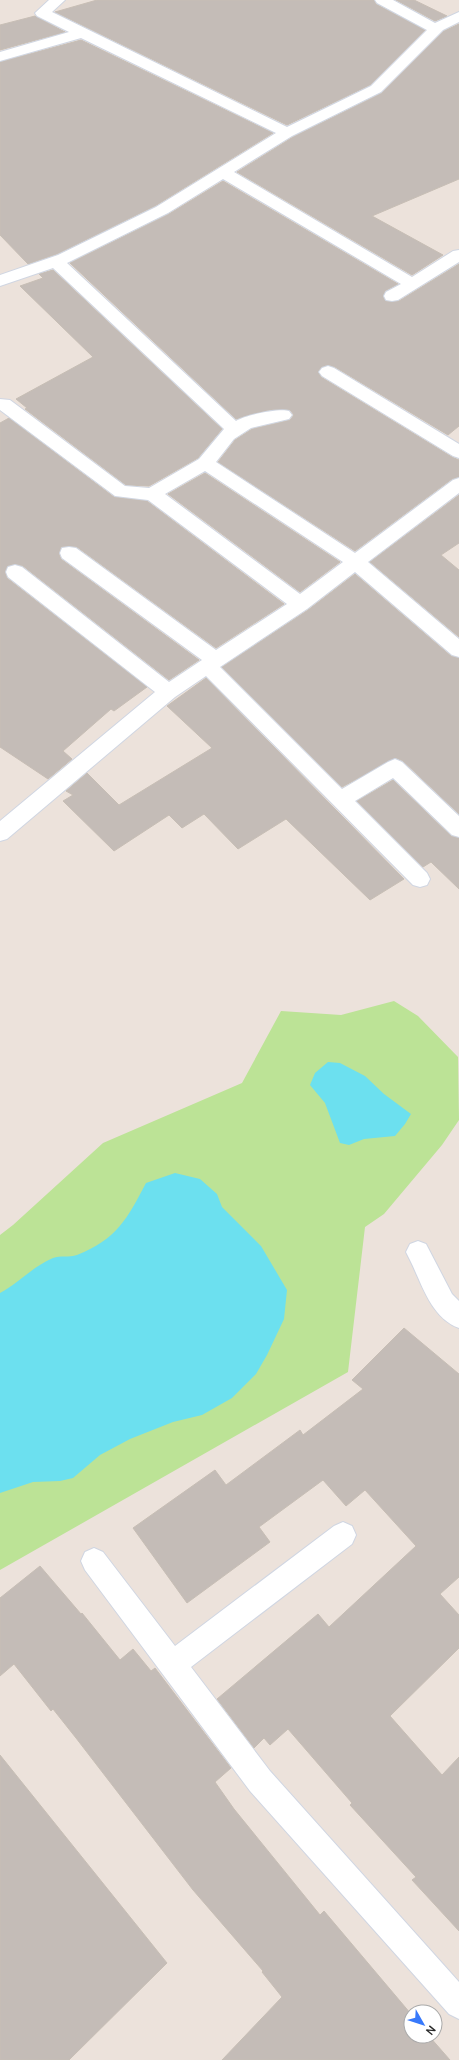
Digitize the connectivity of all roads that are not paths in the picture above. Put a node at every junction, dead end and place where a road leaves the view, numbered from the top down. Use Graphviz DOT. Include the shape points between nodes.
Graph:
graph roads {
  1 [pos="58,0"];
  2 [pos="382,0"];
  3 [pos="459,16"];
  4 [pos="435,29"];
  5 [pos="81,33"];
  6 [pos="0,57"];
  7 [pos="287,133"];
  8 [pos="223,172"];
  9 [pos="459,255"];
  10 [pos="56,262"];
  11 [pos="0,281"];
  12 [pos="413,284"];
  13 [pos="392,296"];
  14 [pos="328,372"];
  15 [pos="4,404"];
  16 [pos="283,415"];
  17 [pos="235,430"];
  18 [pos="459,452"];
  19 [pos="205,463"];
  20 [pos="459,484"];
  21 [pos="152,494"];
  22 [pos="69,552"];
  23 [pos="356,562"];
  24 [pos="15,572"];
  25 [pos="300,604"];
  26 [pos="459,650"];
  27 [pos="211,663"];
  28 [pos="168,692"];
  29 [pos="340,800"];
  30 [pos="459,829"];
  31 [pos="0,833"];
  32 [pos="420,879"];
  33 [pos="418,1252"];
  34 [pos="459,1317"];
  35 [pos="343,1535"];
  36 [pos="94,1561"];
  37 [pos="172,1665"];
  38 [pos="459,2004"];
  1 -- 5 [label="street" via="42,13"];
  2 -- 4 [label="street"];
  3 -- 4 [label="street"];
  4 -- 7 [label="street" via="376,89"];
  5 -- 6 [label="street"];
  5 -- 7 [label="street"];
  7 -- 8 [label="street"];
  8 -- 10 [label="street" via="162,210"];
  8 -- 12 [label="street"];
  9 -- 12 [label="street"];
  10 -- 11 [label="street"];
  10 -- 17 [label="street"];
  12 -- 13 [label="street"];
  14 -- 18 [label="street"];
  15 -- 21 [label="street" via="121,492"];
  16 -- 17 [label="street" via="246,423"];
  17 -- 19 [label="street"];
  19 -- 21 [label="street"];
  19 -- 23 [label="street"];
  20 -- 23 [label="street"];
  21 -- 25 [label="street"];
  22 -- 27 [label="street"];
  23 -- 25 [label="street"];
  23 -- 26 [label="street"];
  24 -- 28 [label="street"];
  25 -- 27 [label="street"];
  27 -- 28 [label="street"];
  27 -- 29 [label="street"];
  28 -- 31 [label="street"];
  29 -- 30 [label="street" via="395,767"];
  29 -- 32 [label="street"];
  33 -- 34 [label="street" via="443,1302"];
  35 -- 37 [label="street"];
  36 -- 37 [label="street"];
  37 -- 38 [label="street" via="260,1781"];
}
